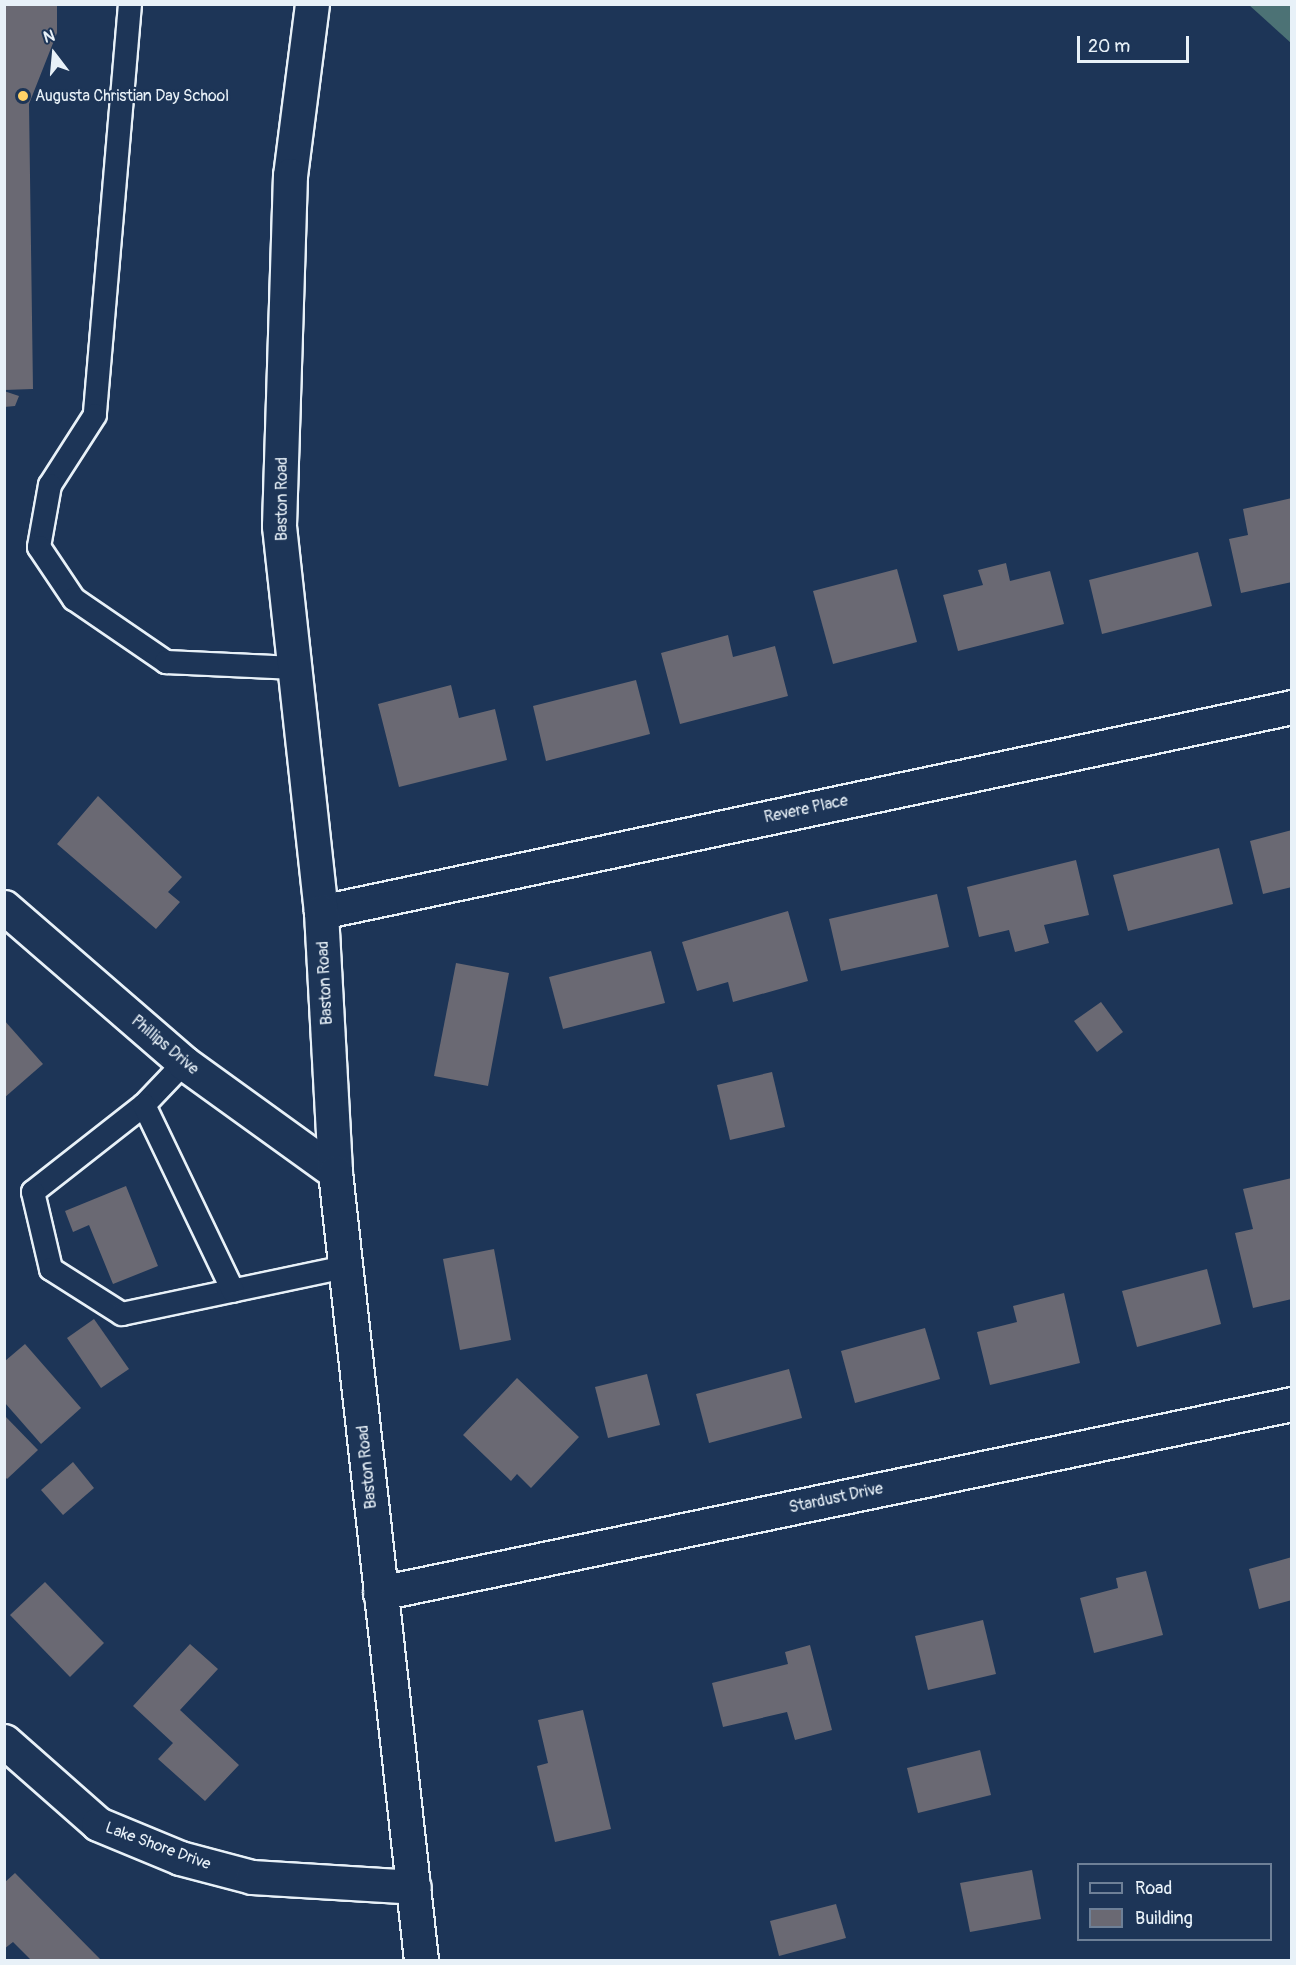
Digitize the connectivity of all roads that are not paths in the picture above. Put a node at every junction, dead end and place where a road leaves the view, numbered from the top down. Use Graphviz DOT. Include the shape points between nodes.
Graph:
graph roads {
  1 [pos="130,4"];
  2 [pos="312,4"];
  3 [pos="295,668"];
  4 [pos="1292,707"];
  5 [pos="4,907"];
  6 [pos="321,912"];
  7 [pos="184,1063"];
  8 [pos="144,1105"];
  9 [pos="335,1172"];
  10 [pos="345,1267"];
  11 [pos="233,1291"];
  12 [pos="1292,1404"];
  13 [pos="380,1593"];
  14 [pos="4,1741"];
  15 [pos="414,1887"];
  16 [pos="421,1960"];
  1 -- 3 [label="lane" via="95,415 50,485 39,547 74,599 166,662"];
  2 -- 3 [label="street, Baston Road" via="290,175 279,526"];
  3 -- 6 [label="street, Baston Road"];
  4 -- 6 [label="street, Revere Place"];
  5 -- 7 [label="street, Phillips Drive"];
  6 -- 9 [label="street, Baston Road"];
  7 -- 8 [label="lane"];
  7 -- 9 [label="street, Phillips Drive"];
  8 -- 11 [label="lane"];
  8 -- 11 [label="lane" via="33,1192 51,1269 122,1314"];
  9 -- 10 [label="street, Baston Road"];
  10 -- 11 [label="lane"];
  10 -- 13 [label="street, Baston Road"];
  12 -- 13 [label="street, Stardust Drive"];
  13 -- 15 [label="street, Baston Road"];
  14 -- 15 [label="street, Lake Shore Drive" via="98,1824 180,1858 252,1877"];
  15 -- 16 [label="street, Baston Road"];
}
